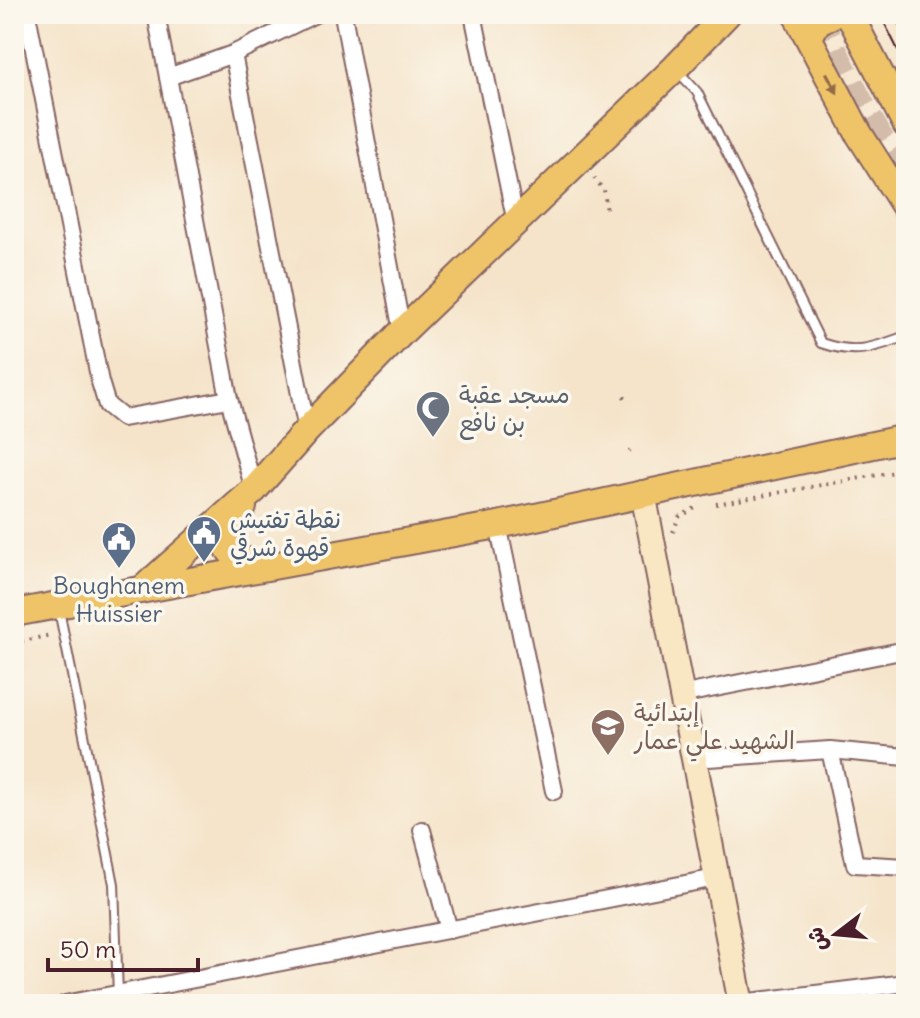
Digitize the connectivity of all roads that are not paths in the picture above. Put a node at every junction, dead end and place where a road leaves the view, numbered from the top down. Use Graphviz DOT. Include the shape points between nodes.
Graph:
graph roads {
  1 [pos="27,14"];
  2 [pos="156,14"];
  3 [pos="315,14"];
  4 [pos="343,14"];
  5 [pos="473,14"];
  6 [pos="727,14"];
  7 [pos="796,14"];
  8 [pos="844,16"];
  9 [pos="809,37"];
  10 [pos="233,54"];
  11 [pos="675,68"];
  12 [pos="168,77"];
  13 [pos="906,124"];
  14 [pos="906,208"];
  15 [pos="516,223"];
  16 [pos="402,332"];
  17 [pos="906,336"];
  18 [pos="229,399"];
  19 [pos="307,430"];
  20 [pos="906,438"];
  21 [pos="254,490"];
  22 [pos="643,493"];
  23 [pos="498,525"];
  24 [pos="228,530"];
  25 [pos="268,568"];
  26 [pos="189,580"];
  27 [pos="143,589"];
  28 [pos="58,605"];
  29 [pos="14,613"];
  30 [pos="906,650"];
  31 [pos="680,695"];
  32 [pos="830,750"];
  33 [pos="906,757"];
  34 [pos="693,759"];
  35 [pos="554,791"];
  36 [pos="422,830"];
  37 [pos="906,867"];
  38 [pos="716,878"];
  39 [pos="449,930"];
  40 [pos="906,983"];
  41 [pos="118,996"];
  42 [pos="162,996"];
  43 [pos="65,1004"];
  44 [pos="741,1004"];
  1 -- 18 [label="street" via="107,405 123,418"];
  2 -- 12 [label="street"];
  3 -- 10 [label="street"];
  4 -- 16 [label="street"];
  5 -- 15 [label="street"];
  6 -- 11 [label="main road"];
  7 -- 9 [label="main road"];
  8 -- 9 [label="main road" via="818,21"];
  8 -- 13 [label="main road"];
  9 -- 14 [label="main road, one-way" via="859,134"];
  10 -- 12 [label="street"];
  10 -- 19 [label="street"];
  11 -- 15 [label="main road"];
  11 -- 17 [label="lane" via="697,92 821,343 858,351"];
  12 -- 18 [label="street"];
  15 -- 16 [label="main road"];
  16 -- 19 [label="main road"];
  18 -- 21 [label="street"];
  19 -- 21 [label="main road"];
  20 -- 22 [label="main road"];
  21 -- 24 [label="main road"];
  21 -- 27 [label="main road"];
  22 -- 23 [label="main road"];
  22 -- 31 [label="main road"];
  23 -- 25 [label="main road"];
  23 -- 35 [label="street"];
  24 -- 25 [label="main road" via="229,551 239,560"];
  24 -- 26 [label="main road"];
  25 -- 26 [label="main road"];
  26 -- 27 [label="main road"];
  27 -- 28 [label="main road"];
  28 -- 29 [label="main road"];
  28 -- 41 [label="lane" via="114,884"];
  30 -- 31 [label="street"];
  31 -- 34 [label="main road"];
  32 -- 33 [label="street"];
  32 -- 34 [label="street"];
  32 -- 37 [label="street" via="855,864"];
  34 -- 38 [label="main road"];
  36 -- 39 [label="street"];
  38 -- 39 [label="street"];
  38 -- 44 [label="main road"];
  39 -- 42 [label="street"];
  40 -- 44 [label="street"];
  41 -- 42 [label="street"];
  41 -- 43 [label="street"];
}
